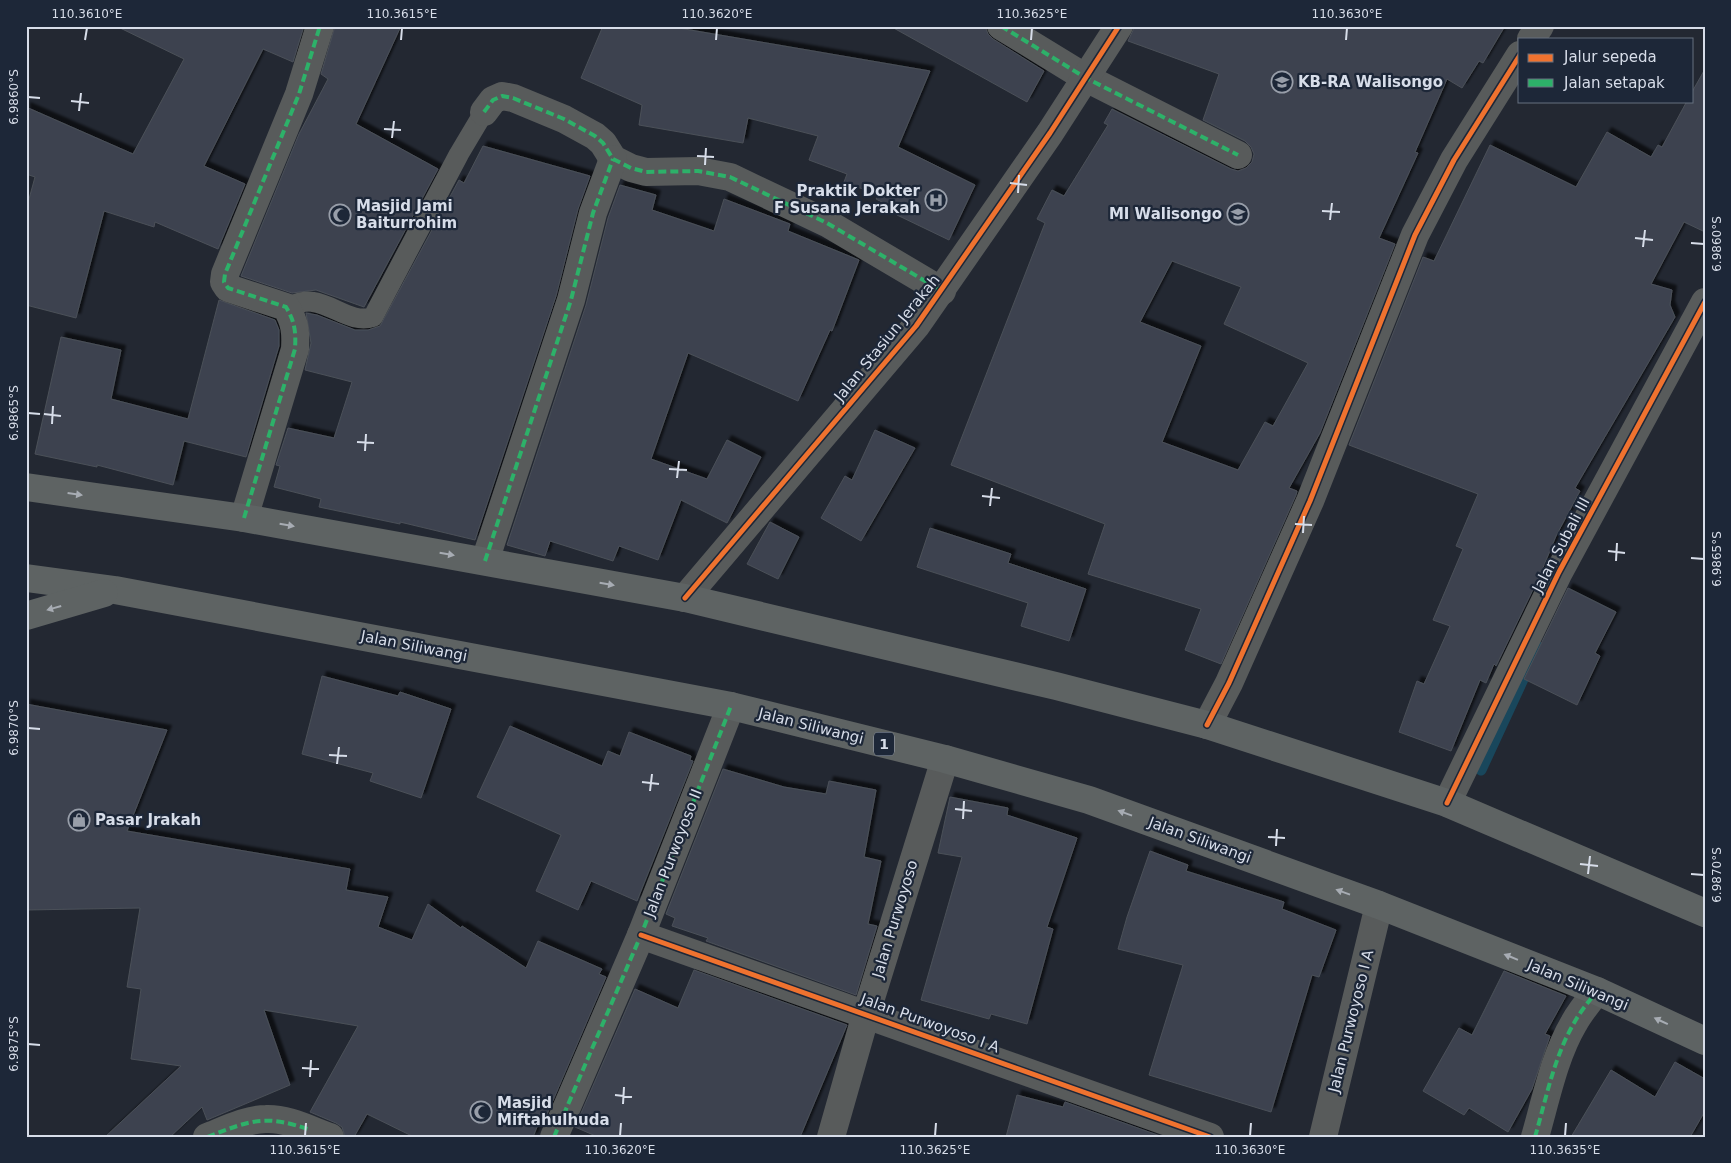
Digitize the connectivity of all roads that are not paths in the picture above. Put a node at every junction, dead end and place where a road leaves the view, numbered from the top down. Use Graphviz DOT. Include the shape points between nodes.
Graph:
graph roads {
  1 [pos="320,26"];
  2 [pos="1001,26"];
  3 [pos="1119,26"];
  4 [pos="1540,26"];
  5 [pos="1533,38"];
  6 [pos="1518,58"];
  7 [pos="1086,78"];
  8 [pos="484,112"];
  9 [pos="1238,155"];
  10 [pos="613,159"];
  11 [pos="942,291"];
  12 [pos="1705,302"];
  13 [pos="286,307"];
  14 [pos="26,488"];
  15 [pos="244,518"];
  16 [pos="485,561"];
  17 [pos="26,578"];
  18 [pos="115,590"];
  19 [pos="685,598"];
  20 [pos="26,616"];
  21 [pos="731,706"];
  22 [pos="1207,725"];
  23 [pos="945,759"];
  24 [pos="1447,803"];
  25 [pos="1379,905"];
  26 [pos="1705,913"];
  27 [pos="641,935"];
  28 [pos="1597,991"];
  29 [pos="866,1014"];
  30 [pos="1705,1041"];
  31 [pos="207,1137"];
  32 [pos="330,1137"];
  33 [pos="554,1137"];
  34 [pos="831,1137"];
  35 [pos="1210,1137"];
  36 [pos="1323,1137"];
  37 [pos="1535,1137"];
  1 -- 13 [label="street" via="299,94 224,282 228,288"];
  2 -- 7 [label="street"];
  3 -- 7 [label="street, Jalan Stasiun Jerakah"];
  4 -- 5 [label="street"];
  6 -- 22 [label="street" via="1454,160 1415,235 1310,501"];
  7 -- 9 [label="street"];
  7 -- 11 [label="street, Jalan Stasiun Jerakah"];
  8 -- 10 [label="street" via="493,100 502,96 513,98 595,136"];
  8 -- 13 [label="lane" via="372,318 358,319 312,301"];
  10 -- 11 [label="street" via="646,172 698,171 730,177 827,223"];
  10 -- 16 [label="street" via="594,213 571,300"];
  11 -- 19 [label="street, Jalan Stasiun Jerakah" via="916,326"];
  12 -- 24 [label="street, Jalan Subali III" via="1559,572"];
  13 -- 15 [label="street" via="294,320 295,349"];
  14 -- 15 [label="highway, one-way"];
  15 -- 16 [label="highway, one-way"];
  16 -- 19 [label="highway, one-way"];
  17 -- 18 [label="highway, Jalan Siliwangi / 1"];
  18 -- 20 [label="highway, one-way"];
  18 -- 21 [label="highway, Jalan Siliwangi / 1"];
  19 -- 22 [label="highway"];
  21 -- 23 [label="highway, Jalan Siliwangi / 1"];
  21 -- 27 [label="street, Jalan Purwoyoso II"];
  22 -- 24 [label="highway"];
  25 -- 23 [label="highway, Jalan Siliwangi / 1, one-way" via="1089,800"];
  23 -- 29 [label="street, Jalan Purwoyoso"];
  24 -- 26 [label="highway"];
  28 -- 25 [label="highway, Jalan Siliwangi / 1, one-way"];
  25 -- 36 [label="street, Jalan Purwoyoso I A"];
  27 -- 29 [label="street, Jalan Purwoyoso I A"];
  27 -- 33 [label="street, Jalan Purwoyoso II"];
  30 -- 28 [label="highway, Jalan Siliwangi / 1, one-way"];
  28 -- 37 [label="street" via="1566,1039"];
  29 -- 34 [label="street, Jalan Purwoyoso"];
  29 -- 35 [label="street, Jalan Purwoyoso I A"];
  31 -- 32 [label="street" via="266,1119 286,1122"];
}
